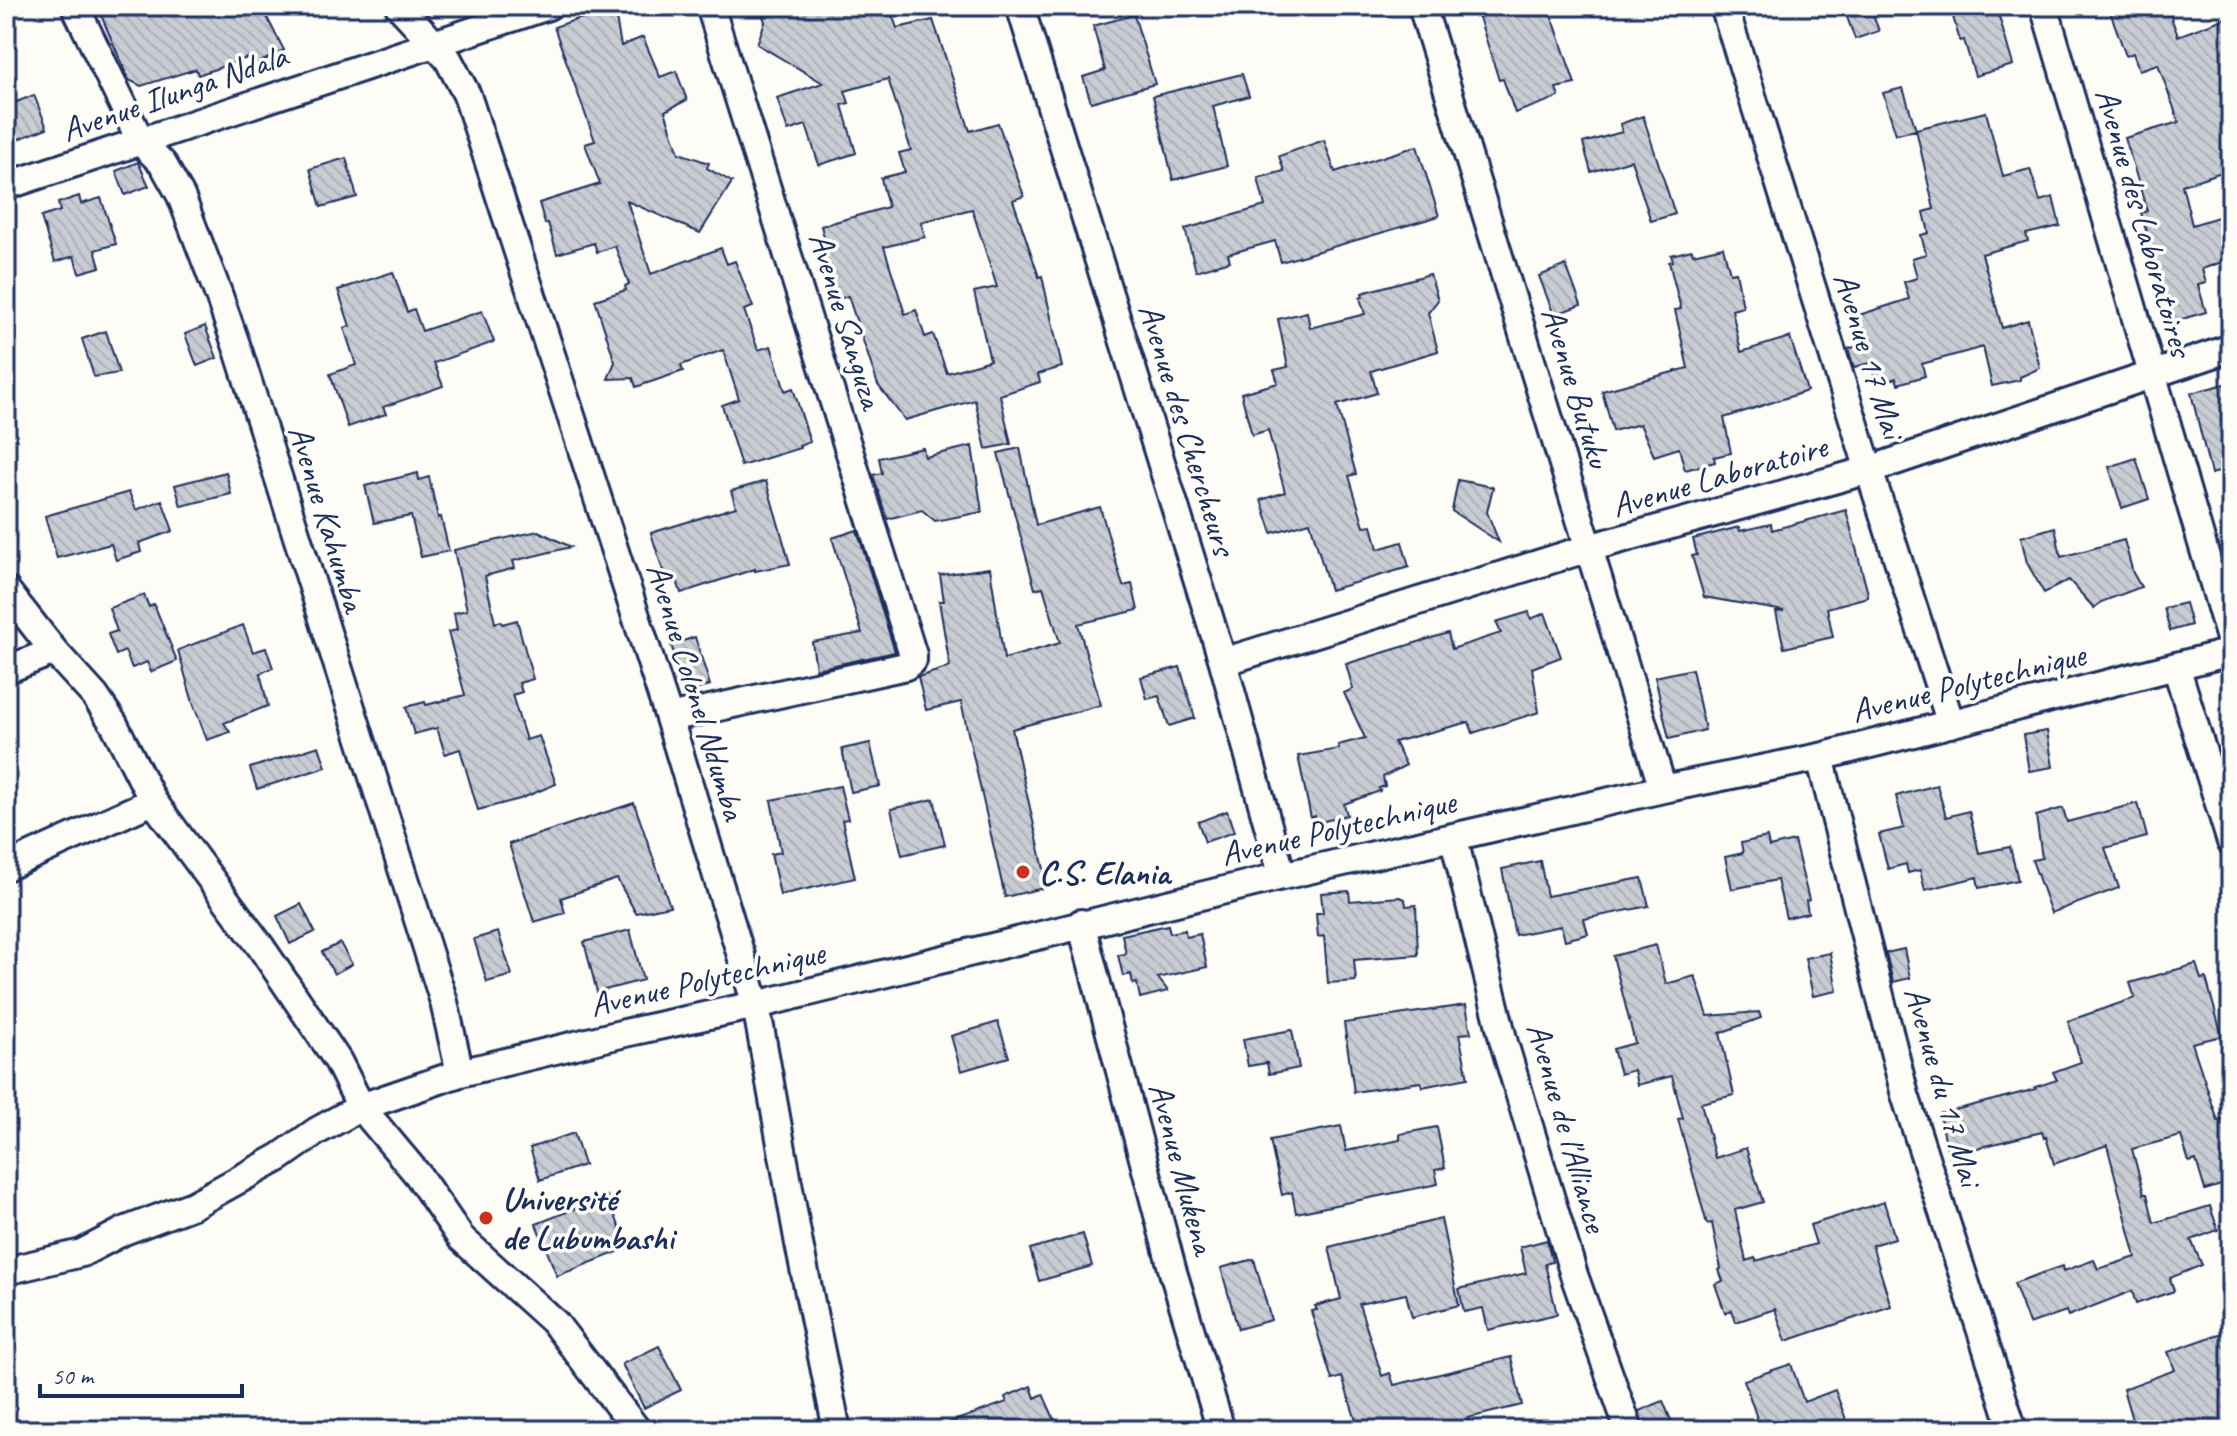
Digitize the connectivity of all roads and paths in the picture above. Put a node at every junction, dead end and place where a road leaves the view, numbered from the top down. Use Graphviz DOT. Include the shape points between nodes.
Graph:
graph roads {
  1 [pos="75,6"];
  2 [pos="399,6"];
  3 [pos="548,6"];
  4 [pos="710,6"];
  5 [pos="1020,6"];
  6 [pos="1422,6"];
  7 [pos="1724,6"];
  8 [pos="2044,6"];
  9 [pos="434,42"];
  10 [pos="141,142"];
  11 [pos="6,186"];
  12 [pos="2231,348"];
  13 [pos="2152,373"];
  14 [pos="1869,470"];
  15 [pos="1589,548"];
  16 [pos="6,590"];
  17 [pos="2231,642"];
  18 [pos="54,651"];
  19 [pos="2231,652"];
  20 [pos="1223,662"];
  21 [pos="2176,666"];
  22 [pos="6,670"];
  23 [pos="669,718"];
  24 [pos="1951,724"];
  25 [pos="1820,757"];
  26 [pos="1663,789"];
  27 [pos="153,801"];
  28 [pos="1454,839"];
  29 [pos="2231,842"];
  30 [pos="6,867"];
  31 [pos="1282,876"];
  32 [pos="1081,923"];
  33 [pos="756,1005"];
  34 [pos="460,1073"];
  35 [pos="361,1107"];
  36 [pos="6,1271"];
  37 [pos="637,1430"];
  38 [pos="837,1430"];
  39 [pos="1221,1430"];
  40 [pos="1629,1430"];
  41 [pos="2013,1430"];
  1 -- 10 [label="street, Avenue Kahumba"];
  2 -- 9 [label="street, Avenue Colonel Ndumba"];
  3 -- 9 [label="street, Avenue Ilunga Ndala"];
  4 -- 23 [label="street, Avenue Sanguza" via="913,660 906,666"];
  5 -- 20 [label="street, Avenue des Chercheurs"];
  6 -- 15 [label="street, Avenue Butuku"];
  7 -- 14 [label="street, Avenue 17 Mai"];
  8 -- 13 [label="street, Avenue des Laboratoires"];
  9 -- 10 [label="street, Avenue Ilunga Ndala"];
  9 -- 23 [label="street, Avenue Colonel Ndumba" via="467,95"];
  10 -- 11 [label="street, Avenue Ilunga Ndala"];
  10 -- 34 [label="street, Avenue Kahumba" via="163,164 181,196 239,353 444,1002"];
  12 -- 13 [label="street, Avenue Laboratoire"];
  13 -- 14 [label="street, Avenue Laboratoire"];
  13 -- 17 [label="street, Avenue des Laboratoires"];
  14 -- 15 [label="street, Avenue Laboratoire"];
  14 -- 24 [label="street, Avenue 17 Mai"];
  15 -- 20 [label="street, Avenue Laboratoire"];
  15 -- 26 [label="street, Avenue Butuku"];
  16 -- 18 [label="street"];
  18 -- 22 [label="street"];
  18 -- 27 [label="street" via="114,724"];
  19 -- 21 [label="street, Avenue Polytechnique"];
  20 -- 31 [label="street, Avenue des Chercheurs"];
  21 -- 24 [label="street, Avenue Polytechnique"];
  21 -- 29 [label="street"];
  23 -- 33 [label="street, Avenue Colonel Ndumba"];
  24 -- 25 [label="street, Avenue Polytechnique"];
  25 -- 26 [label="street, Avenue Polytechnique"];
  25 -- 41 [label="street, Avenue du 17 Mai" via="1905,1095"];
  26 -- 28 [label="street, Avenue Polytechnique"];
  27 -- 30 [label="street"];
  27 -- 35 [label="street" via="338,1061"];
  28 -- 31 [label="street, Avenue Polytechnique"];
  28 -- 40 [label="street, Avenue de l'Alliance" via="1504,1043 1574,1275"];
  31 -- 32 [label="street, Avenue Polytechnique"];
  32 -- 33 [label="street, Avenue Polytechnique"];
  32 -- 39 [label="street, Avenue Mukena" via="1173,1272"];
  33 -- 34 [label="street, Avenue Polytechnique"];
  33 -- 38 [label="street, Avenue Colonel Ndumba"];
  34 -- 35 [label="street, Avenue Polytechnique"];
  35 -- 36 [label="street, Avenue Polytechnique" via="193,1205 82,1253"];
  35 -- 37 [label="street" via="418,1175 461,1238 555,1323"];
}
